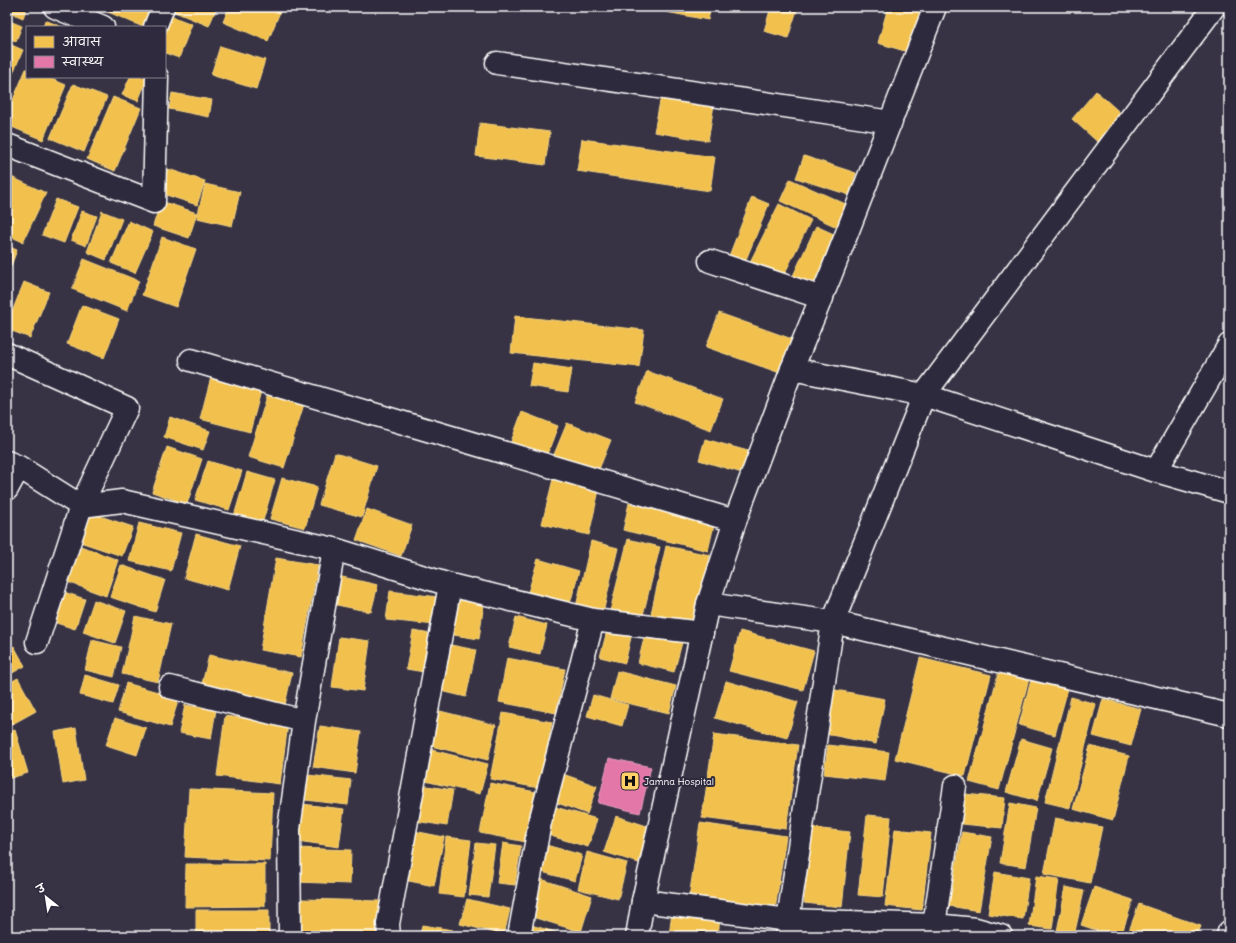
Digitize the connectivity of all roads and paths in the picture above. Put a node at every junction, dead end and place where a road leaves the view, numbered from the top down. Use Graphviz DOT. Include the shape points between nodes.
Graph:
graph roads {
  1 [pos="54,7"];
  2 [pos="163,7"];
  3 [pos="935,7"];
  4 [pos="1214,7"];
  5 [pos="101,26"];
  6 [pos="155,26"];
  7 [pos="497,63"];
  8 [pos="157,78"];
  9 [pos="891,122"];
  10 [pos="7,145"];
  11 [pos="710,261"];
  12 [pos="822,298"];
  13 [pos="1229,345"];
  14 [pos="7,354"];
  15 [pos="191,360"];
  16 [pos="792,369"];
  17 [pos="924,395"];
  18 [pos="13,465"];
  19 [pos="1156,471"];
  20 [pos="7,489"];
  21 [pos="1229,492"];
  22 [pos="81,506"];
  23 [pos="735,521"];
  24 [pos="334,549"];
  25 [pos="450,585"];
  26 [pos="708,604"];
  27 [pos="593,620"];
  28 [pos="833,622"];
  29 [pos="702,633"];
  30 [pos="37,642"];
  31 [pos="170,687"];
  32 [pos="1229,716"];
  33 [pos="304,722"];
  34 [pos="955,786"];
  35 [pos="643,900"];
  36 [pos="934,925"];
  37 [pos="788,928"];
  38 [pos="975,932"];
  39 [pos="1229,932"];
  40 [pos="290,936"];
  41 [pos="389,936"];
  42 [pos="519,936"];
  43 [pos="637,936"];
  44 [pos="1002,936"];
  45 [pos="1228,936"];
  1 -- 5 [label="street"];
  2 -- 6 [label="street"];
  3 -- 9 [label="street"];
  4 -- 17 [label="street"];
  7 -- 9 [label="street"];
  8 -- 10 [label="street" via="154,202"];
  9 -- 12 [label="street"];
  11 -- 12 [label="street"];
  12 -- 16 [label="street"];
  13 -- 19 [label="street"];
  14 -- 22 [label="street" via="127,408"];
  15 -- 23 [label="street"];
  16 -- 17 [label="street"];
  16 -- 23 [label="street"];
  17 -- 19 [label="street"];
  17 -- 28 [label="street"];
  18 -- 20 [label="street"];
  18 -- 22 [label="street"];
  19 -- 21 [label="street"];
  22 -- 24 [label="street" via="122,501"];
  22 -- 30 [label="street"];
  23 -- 26 [label="street"];
  24 -- 25 [label="street"];
  24 -- 33 [label="street"];
  25 -- 27 [label="street"];
  25 -- 41 [label="street" via="388,924"];
  26 -- 28 [label="street"];
  26 -- 29 [label="street"];
  27 -- 29 [label="street"];
  27 -- 42 [label="street" via="540,822"];
  28 -- 32 [label="street"];
  28 -- 37 [label="street"];
  29 -- 35 [label="street"];
  31 -- 33 [label="street"];
  33 -- 40 [label="street" via="289,829"];
  34 -- 36 [label="street"];
  35 -- 37 [label="street"];
  35 -- 43 [label="street"];
  36 -- 37 [label="street"];
  36 -- 38 [label="street"];
  38 -- 44 [label="street"];
  39 -- 45 [label="street"];
}
